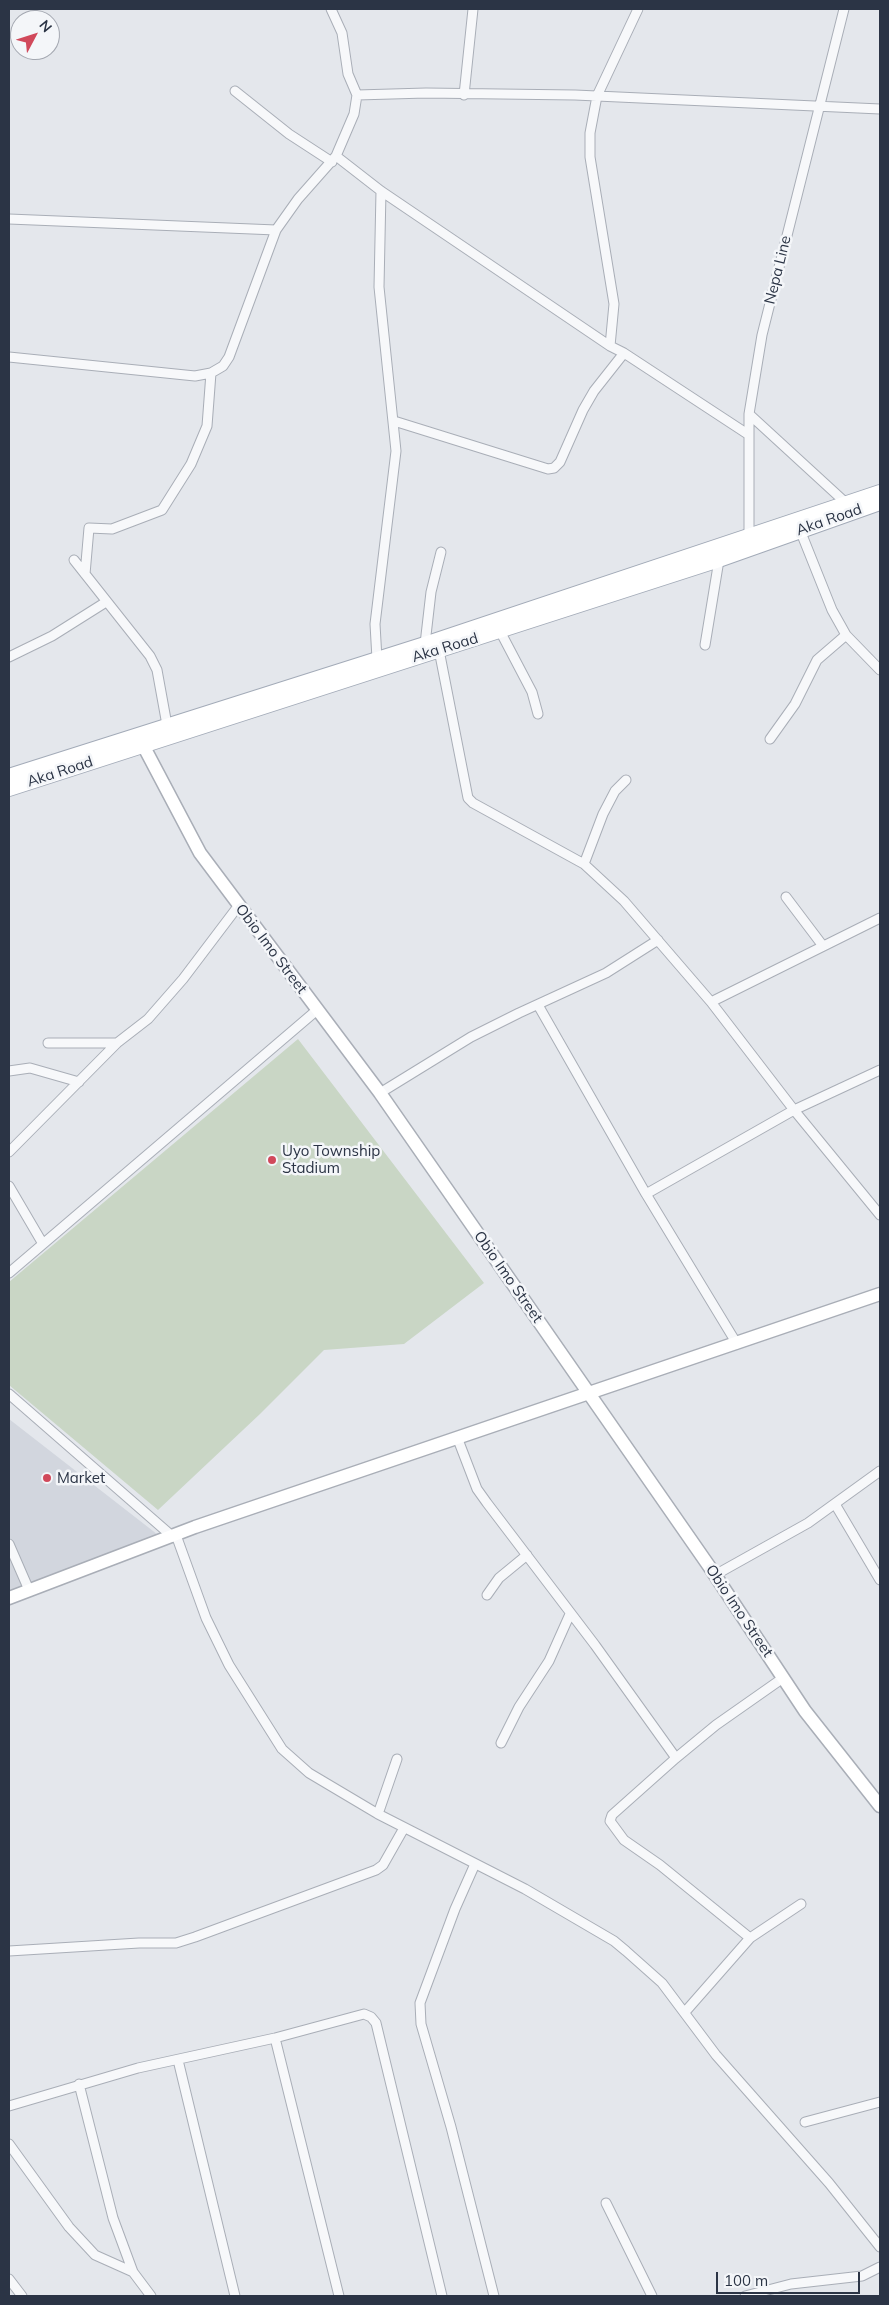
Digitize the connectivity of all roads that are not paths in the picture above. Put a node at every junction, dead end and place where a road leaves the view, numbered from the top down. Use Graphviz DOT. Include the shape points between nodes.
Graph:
graph roads {
  1 [pos="331,9"];
  2 [pos="473,9"];
  3 [pos="638,9"];
  4 [pos="844,9"];
  5 [pos="235,91"];
  6 [pos="357,95"];
  7 [pos="464,95"];
  8 [pos="597,96"];
  9 [pos="818,106"];
  10 [pos="880,109"];
  11 [pos="334,159"];
  12 [pos="381,191"];
  13 [pos="9,219"];
  14 [pos="276,230"];
  15 [pos="610,346"];
  16 [pos="624,353"];
  17 [pos="9,357"];
  18 [pos="211,374"];
  19 [pos="749,414"];
  20 [pos="394,421"];
  21 [pos="750,435"];
  22 [pos="880,492"];
  23 [pos="846,503"];
  24 [pos="880,503"];
  25 [pos="800,530"];
  26 [pos="749,536"];
  27 [pos="441,552"];
  28 [pos="74,560"];
  29 [pos="718,560"];
  30 [pos="85,574"];
  31 [pos="106,602"];
  32 [pos="500,631"];
  33 [pos="846,635"];
  34 [pos="425,644"];
  35 [pos="705,645"];
  36 [pos="439,650"];
  37 [pos="9,657"];
  38 [pos="377,659"];
  39 [pos="880,670"];
  40 [pos="538,714"];
  41 [pos="167,725"];
  42 [pos="770,738"];
  43 [pos="144,745"];
  44 [pos="9,776"];
  45 [pos="626,780"];
  46 [pos="9,789"];
  47 [pos="584,864"];
  48 [pos="786,897"];
  49 [pos="239,905"];
  50 [pos="880,918"];
  51 [pos="658,940"];
  52 [pos="823,946"];
  53 [pos="711,1002"];
  54 [pos="538,1005"];
  55 [pos="317,1010"];
  56 [pos="48,1043"];
  57 [pos="117,1043"];
  58 [pos="880,1070"];
  59 [pos="9,1071"];
  60 [pos="79,1082"];
  61 [pos="380,1093"];
  62 [pos="794,1110"];
  63 [pos="9,1152"];
  64 [pos="9,1186"];
  65 [pos="646,1194"];
  66 [pos="880,1215"];
  67 [pos="43,1244"];
  68 [pos="9,1273"];
  69 [pos="880,1294"];
  70 [pos="738,1344"];
  71 [pos="588,1392"];
  72 [pos="9,1394"];
  73 [pos="18,1402"];
  74 [pos="9,1407"];
  75 [pos="457,1437"];
  76 [pos="880,1471"];
  77 [pos="835,1504"];
  78 [pos="176,1535"];
  79 [pos="9,1544"];
  80 [pos="527,1555"];
  81 [pos="715,1575"];
  82 [pos="880,1580"];
  83 [pos="29,1590"];
  84 [pos="487,1595"];
  85 [pos="9,1598"];
  86 [pos="570,1614"];
  87 [pos="783,1678"];
  88 [pos="501,1743"];
  89 [pos="676,1758"];
  90 [pos="397,1759"];
  91 [pos="880,1806"];
  92 [pos="378,1814"];
  93 [pos="404,1828"];
  94 [pos="475,1864"];
  95 [pos="801,1904"];
  96 [pos="750,1938"];
  97 [pos="9,1951"];
  98 [pos="684,2012"];
  99 [pos="275,2038"];
  100 [pos="178,2060"];
  101 [pos="79,2084"];
  102 [pos="880,2102"];
  103 [pos="9,2106"];
  104 [pos="805,2122"];
  105 [pos="9,2144"];
  106 [pos="606,2203"];
  107 [pos="880,2247"];
  108 [pos="880,2267"];
  109 [pos="133,2272"];
  110 [pos="9,2279"];
  111 [pos="22,2296"];
  112 [pos="151,2296"];
  113 [pos="235,2296"];
  114 [pos="340,2296"];
  115 [pos="442,2296"];
  116 [pos="494,2296"];
  117 [pos="652,2296"];
  118 [pos="744,2296"];
  1 -- 6 [label="street" via="342,33 348,74"];
  2 -- 7 [label="street"];
  3 -- 8 [label="street"];
  4 -- 9 [label="street, Nepa Line"];
  5 -- 11 [label="street" via="289,134"];
  6 -- 7 [label="street"];
  6 -- 11 [label="street" via="354,114"];
  7 -- 8 [label="street"];
  8 -- 9 [label="street"];
  8 -- 15 [label="street" via="590,133 590,157 614,304"];
  9 -- 10 [label="street"];
  9 -- 19 [label="street, Nepa Line" via="762,335"];
  11 -- 12 [label="street"];
  11 -- 14 [label="street" via="298,199"];
  12 -- 15 [label="street"];
  12 -- 20 [label="street" via="379,286"];
  13 -- 14 [label="street"];
  14 -- 18 [label="street" via="229,357"];
  15 -- 16 [label="street"];
  16 -- 20 [label="street" via="594,391 560,462 554,468 548,469"];
  16 -- 21 [label="street"];
  17 -- 18 [label="street" via="195,376"];
  18 -- 30 [label="street" via="207,426 191,464 162,510 112,529 89,528"];
  19 -- 21 [label="street, Nepa Line"];
  19 -- 23 [label="street"];
  20 -- 38 [label="street" via="395,459 375,624"];
  21 -- 26 [label="street, Nepa Line"];
  22 -- 23 [label="main road, Aka Road"];
  23 -- 26 [label="main road, Aka Road"];
  24 -- 25 [label="main road, Aka Road"];
  25 -- 29 [label="main road, Aka Road"];
  25 -- 33 [label="street" via="832,610"];
  26 -- 34 [label="main road, Aka Road"];
  27 -- 34 [label="street" via="431,592"];
  28 -- 30 [label="street"];
  29 -- 32 [label="main road, Aka Road"];
  29 -- 35 [label="street"];
  30 -- 31 [label="street"];
  31 -- 37 [label="street" via="52,636"];
  31 -- 41 [label="street" via="150,656 157,670"];
  32 -- 36 [label="main road, Aka Road"];
  32 -- 40 [label="street" via="532,692"];
  33 -- 39 [label="street"];
  33 -- 42 [label="street" via="817,660 795,704"];
  34 -- 38 [label="main road, Aka Road"];
  36 -- 43 [label="main road, Aka Road"];
  36 -- 47 [label="street" via="468,798"];
  38 -- 41 [label="main road, Aka Road"];
  41 -- 44 [label="main road, Aka Road"];
  43 -- 46 [label="main road, Aka Road"];
  43 -- 49 [label="street, Obio Imo Street" via="200,853"];
  45 -- 47 [label="street" via="615,790 607,806"];
  47 -- 51 [label="street" via="624,901"];
  48 -- 52 [label="street"];
  49 -- 55 [label="street, Obio Imo Street"];
  49 -- 57 [label="street" via="184,978 148,1019"];
  50 -- 52 [label="street"];
  51 -- 53 [label="street"];
  51 -- 54 [label="street" via="606,974"];
  52 -- 53 [label="street"];
  53 -- 62 [label="street"];
  54 -- 61 [label="street" via="471,1037"];
  54 -- 65 [label="street"];
  55 -- 61 [label="street, Obio Imo Street"];
  55 -- 67 [label="street"];
  56 -- 57 [label="street"];
  57 -- 60 [label="street"];
  58 -- 62 [label="street"];
  59 -- 60 [label="street" via="30,1068"];
  60 -- 63 [label="street"];
  61 -- 71 [label="street, Obio Imo Street"];
  62 -- 65 [label="street"];
  62 -- 66 [label="street"];
  64 -- 67 [label="street"];
  65 -- 70 [label="street"];
  67 -- 68 [label="street"];
  69 -- 70 [label="street"];
  70 -- 71 [label="street"];
  71 -- 75 [label="street"];
  71 -- 81 [label="street, Obio Imo Street"];
  72 -- 73 [label="street"];
  73 -- 74 [label="street"];
  73 -- 78 [label="street" via="173,1537"];
  75 -- 78 [label="street"];
  75 -- 80 [label="street" via="478,1489"];
  76 -- 77 [label="street"];
  77 -- 81 [label="street" via="785,1537"];
  77 -- 82 [label="street"];
  78 -- 83 [label="street"];
  78 -- 92 [label="street" via="206,1618 229,1665 282,1749 309,1773"];
  79 -- 83 [label="street"];
  80 -- 84 [label="street" via="500,1578"];
  80 -- 86 [label="street"];
  81 -- 87 [label="street, Obio Imo Street"];
  83 -- 85 [label="street"];
  86 -- 88 [label="street" via="549,1661"];
  86 -- 89 [label="street"];
  87 -- 89 [label="street"];
  87 -- 91 [label="street, Obio Imo Street"];
  89 -- 96 [label="street" via="612,1815 610,1821 624,1840"];
  90 -- 92 [label="street"];
  92 -- 93 [label="street"];
  93 -- 94 [label="street"];
  93 -- 97 [label="street" via="384,1865 376,1870 186,1940"];
  94 -- 98 [label="street" via="614,1941 662,1983"];
  94 -- 116 [label="street" via="420,2003 421,2024"];
  95 -- 96 [label="street"];
  96 -- 98 [label="street"];
  98 -- 107 [label="street" via="716,2055 816,2168"];
  99 -- 100 [label="street"];
  99 -- 114 [label="street"];
  99 -- 115 [label="street" via="364,2014 376,2024"];
  100 -- 101 [label="street"];
  100 -- 113 [label="street"];
  101 -- 103 [label="street"];
  101 -- 109 [label="street" via="113,2218"];
  102 -- 104 [label="street"];
  105 -- 109 [label="street" via="69,2227 95,2255"];
  106 -- 117 [label="street"];
  108 -- 118 [label="street" via="862,2276 791,2284"];
  109 -- 112 [label="street"];
  110 -- 111 [label="street"];
}
